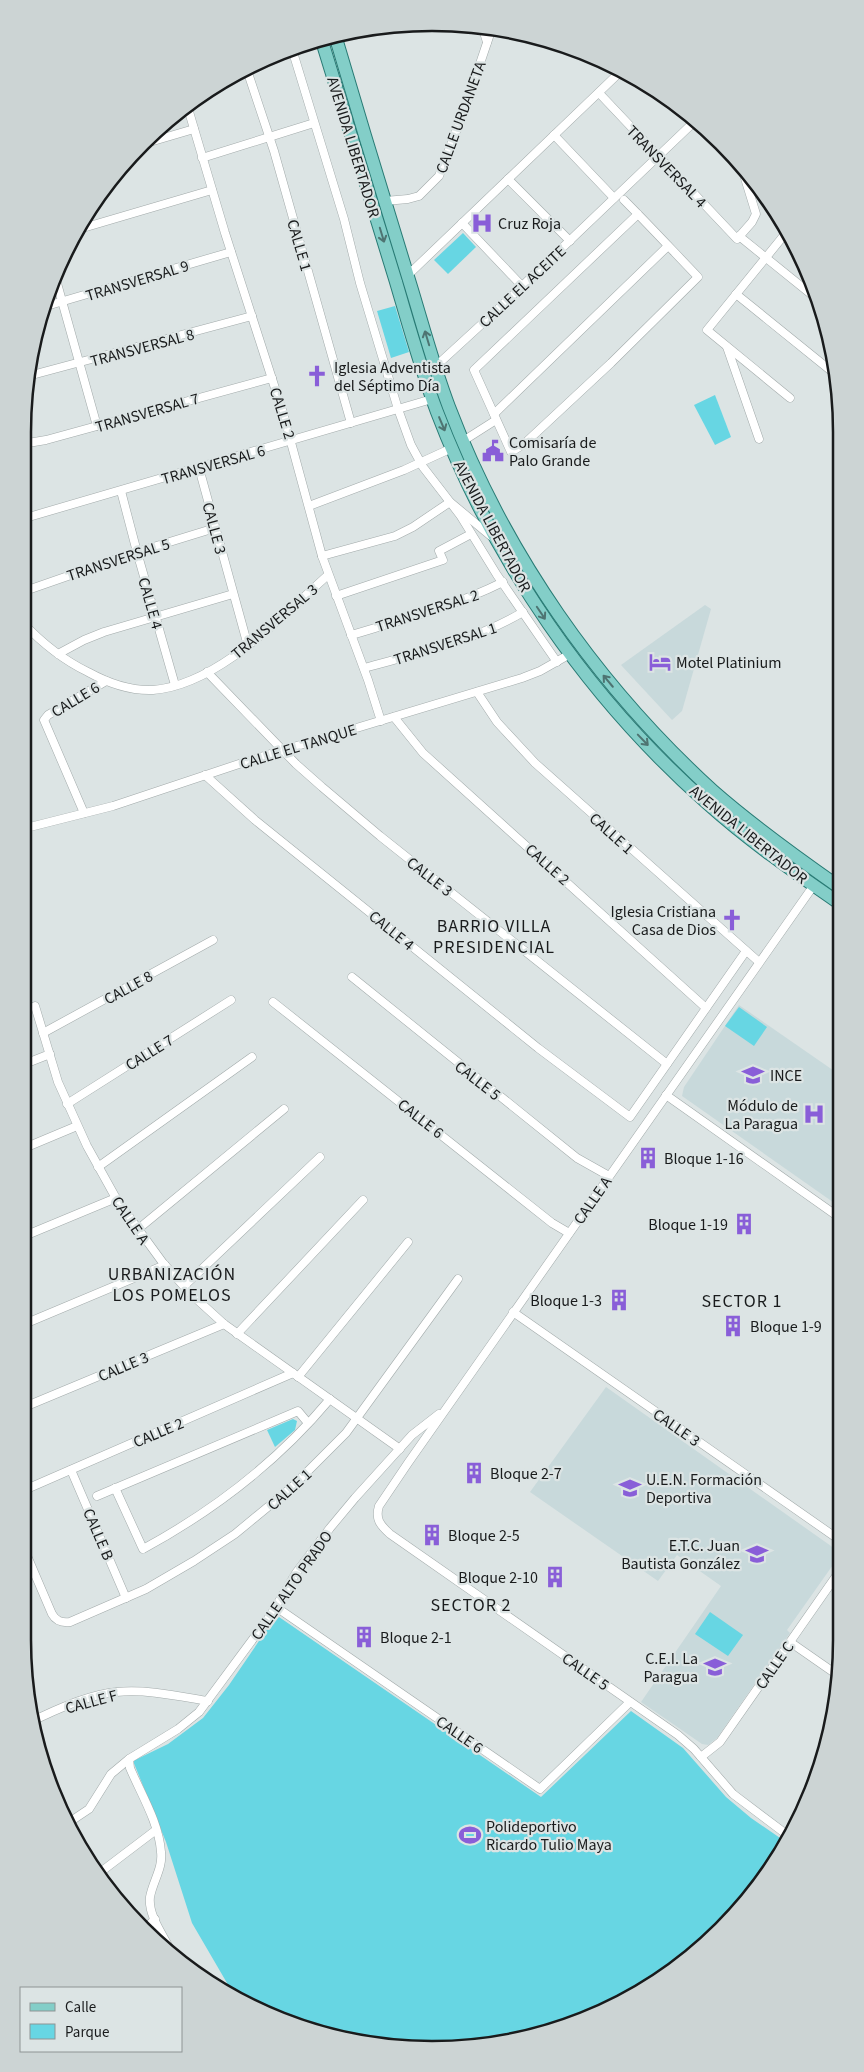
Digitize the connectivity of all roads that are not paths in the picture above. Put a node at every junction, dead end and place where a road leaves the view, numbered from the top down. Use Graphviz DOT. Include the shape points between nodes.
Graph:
graph roads {
  1 [pos="485,35"];
  2 [pos="489,36"];
  3 [pos="487,42"];
  4 [pos="336,43"];
  5 [pos="324,46"];
  6 [pos="294,56"];
  7 [pos="249,76"];
  8 [pos="615,76"];
  9 [pos="598,93"];
  10 [pos="189,113"];
  11 [pos="314,123"];
  12 [pos="690,126"];
  13 [pos="194,129"];
  14 [pos="554,135"];
  15 [pos="269,137"];
  16 [pos="159,139"];
  17 [pos="658,156"];
  18 [pos="202,158"];
  19 [pos="508,179"];
  20 [pos="747,184"];
  21 [pos="212,190"];
  22 [pos="614,198"];
  23 [pos="624,200"];
  24 [pos="385,201"];
  25 [pos="638,214"];
  26 [pos="462,223"];
  27 [pos="88,226"];
  28 [pos="738,238"];
  29 [pos="782,238"];
  30 [pos="570,241"];
  31 [pos="668,246"];
  32 [pos="231,252"];
  33 [pos="766,258"];
  34 [pos="408,275"];
  35 [pos="522,286"];
  36 [pos="59,288"];
  37 [pos="807,291"];
  38 [pos="736,294"];
  39 [pos="63,302"];
  40 [pos="52,305"];
  41 [pos="252,316"];
  42 [pos="726,345"];
  43 [pos="81,364"];
  44 [pos="436,366"];
  45 [pos="827,368"];
  46 [pos="36,375"];
  47 [pos="272,378"];
  48 [pos="790,398"];
  49 [pos="432,399"];
  50 [pos="398,410"];
  51 [pos="495,417"];
  52 [pos="351,423"];
  53 [pos="96,426"];
  54 [pos="759,439"];
  55 [pos="292,441"];
  56 [pos="463,441"];
  57 [pos="31,442"];
  58 [pos="452,448"];
  59 [pos="420,463"];
  60 [pos="199,468"];
  61 [pos="121,491"];
  62 [pos="450,502"];
  63 [pos="309,506"];
  64 [pos="31,516"];
  65 [pos="215,528"];
  66 [pos="471,534"];
  67 [pos="497,541"];
  68 [pos="137,552"];
  69 [pos="322,556"];
  70 [pos="328,574"];
  71 [pos="502,582"];
  72 [pos="31,589"];
  73 [pos="233,594"];
  74 [pos="336,596"];
  75 [pos="523,612"];
  76 [pos="156,617"];
  77 [pos="31,630"];
  78 [pos="351,635"];
  79 [pos="248,646"];
  80 [pos="58,654"];
  81 [pos="570,654"];
  82 [pos="557,662"];
  83 [pos="364,668"];
  84 [pos="207,672"];
  85 [pos="106,681"];
  86 [pos="175,685"];
  87 [pos="477,692"];
  88 [pos="394,717"];
  89 [pos="381,721"];
  90 [pos="283,750"];
  91 [pos="205,775"];
  92 [pos="84,813"];
  93 [pos="31,827"];
  94 [pos="821,874"];
  95 [pos="833,883"];
  96 [pos="814,885"];
  97 [pos="833,899"];
  98 [pos="213,940"];
  99 [pos="746,951"];
  100 [pos="759,962"];
  101 [pos="352,978"];
  102 [pos="231,1000"];
  103 [pos="273,1002"];
  104 [pos="35,1006"];
  105 [pos="706,1008"];
  106 [pos="43,1033"];
  107 [pos="682,1042"];
  108 [pos="696,1052"];
  109 [pos="50,1054"];
  110 [pos="252,1058"];
  111 [pos="31,1061"];
  112 [pos="667,1064"];
  113 [pos="647,1092"];
  114 [pos="663,1099"];
  115 [pos="67,1104"];
  116 [pos="284,1108"];
  117 [pos="77,1126"];
  118 [pos="31,1145"];
  119 [pos="320,1157"];
  120 [pos="98,1167"];
  121 [pos="609,1176"];
  122 [pos="116,1198"];
  123 [pos="363,1200"];
  124 [pos="833,1213"];
  125 [pos="137,1230"];
  126 [pos="31,1233"];
  127 [pos="569,1233"];
  128 [pos="408,1242"];
  129 [pos="165,1265"];
  130 [pos="458,1279"];
  131 [pos="184,1286"];
  132 [pos="514,1312"];
  133 [pos="31,1321"];
  134 [pos="224,1324"];
  135 [pos="237,1334"];
  136 [pos="296,1375"];
  137 [pos="330,1399"];
  138 [pos="31,1404"];
  139 [pos="445,1410"];
  140 [pos="357,1418"];
  141 [pos="308,1423"];
  142 [pos="400,1449"];
  143 [pos="71,1470"];
  144 [pos="31,1487"];
  145 [pos="115,1488"];
  146 [pos="97,1496"];
  147 [pos="377,1518"];
  148 [pos="833,1535"];
  149 [pos="31,1565"];
  150 [pos="833,1580"];
  151 [pos="126,1598"];
  152 [pos="276,1607"];
  153 [pos="790,1642"];
  154 [pos="831,1671"];
  155 [pos="208,1700"];
  156 [pos="630,1702"];
  157 [pos="39,1718"];
  158 [pos="131,1757"];
  159 [pos="701,1757"];
  160 [pos="74,1819"];
  161 [pos="156,1830"];
  162 [pos="783,1832"];
  163 [pos="104,1870"];
  164 [pos="155,1919"];
  165 [pos="150,1924"];
  166 [pos="164,1937"];
  1 -- 3 [label="street"];
  2 -- 3 [label="street, CALLE URDANETA"];
  3 -- 24 [label="street, CALLE URDANETA" via="439,176 414,198"];
  4 -- 24 [label="main road, AVENIDA LIBERTADOR"];
  5 -- 49 [label="main road, AVENIDA LIBERTADOR, one-way"];
  6 -- 11 [label="street, AVENIDA LIBERTADOR"];
  7 -- 15 [label="street, CALLE 1"];
  8 -- 9 [label="street"];
  9 -- 14 [label="street"];
  9 -- 17 [label="street, TRANSVERSAL 4"];
  10 -- 13 [label="street, CALLE 2"];
  11 -- 15 [label="street"];
  11 -- 50 [label="street, AVENIDA LIBERTADOR"];
  12 -- 17 [label="street, CALLE EL ACEITE"];
  13 -- 16 [label="street"];
  13 -- 18 [label="street, CALLE 2"];
  14 -- 19 [label="street"];
  14 -- 22 [label="street"];
  15 -- 18 [label="street"];
  15 -- 52 [label="street, CALLE 1"];
  17 -- 22 [label="street, CALLE EL ACEITE"];
  17 -- 28 [label="street, TRANSVERSAL 4"];
  18 -- 21 [label="street, CALLE 2"];
  19 -- 26 [label="street"];
  19 -- 30 [label="street"];
  20 -- 28 [label="street" via="756,214"];
  21 -- 27 [label="street"];
  21 -- 32 [label="street, CALLE 2"];
  22 -- 30 [label="street, CALLE EL ACEITE"];
  23 -- 25 [label="street"];
  24 -- 34 [label="main road, AVENIDA LIBERTADOR"];
  25 -- 31 [label="street"];
  25 -- 51 [label="street" via="474,370"];
  26 -- 34 [label="street"];
  26 -- 35 [label="street"];
  28 -- 33 [label="street, TRANSVERSAL 4"];
  29 -- 33 [label="street"];
  30 -- 35 [label="street, CALLE EL ACEITE"];
  31 -- 51 [label="street"];
  31 -- 51 [label="street" via="698,277 611,363 511,452"];
  32 -- 39 [label="street, TRANSVERSAL 9"];
  32 -- 41 [label="street, CALLE 2"];
  33 -- 37 [label="street, TRANSVERSAL 4"];
  33 -- 38 [label="street"];
  44 -- 34 [label="main road, AVENIDA LIBERTADOR, one-way"];
  35 -- 44 [label="street, CALLE EL ACEITE"];
  36 -- 39 [label="street"];
  38 -- 42 [label="street" via="708,330"];
  38 -- 45 [label="street"];
  39 -- 40 [label="street, TRANSVERSAL 9"];
  39 -- 43 [label="street"];
  41 -- 43 [label="street, TRANSVERSAL 8"];
  41 -- 47 [label="street, CALLE 2"];
  42 -- 48 [label="street"];
  42 -- 54 [label="street"];
  43 -- 46 [label="street, TRANSVERSAL 8"];
  43 -- 53 [label="street"];
  44 -- 56 [label="main road, AVENIDA LIBERTADOR"];
  47 -- 53 [label="street, TRANSVERSAL 7"];
  47 -- 55 [label="street, CALLE 2"];
  49 -- 50 [label="street, TRANSVERSAL 6"];
  49 -- 58 [label="main road, AVENIDA LIBERTADOR, one-way"];
  50 -- 52 [label="street, TRANSVERSAL 6"];
  50 -- 59 [label="street, AVENIDA LIBERTADOR"];
  51 -- 56 [label="street"];
  52 -- 55 [label="street, TRANSVERSAL 6"];
  53 -- 57 [label="street, TRANSVERSAL 7"];
  55 -- 60 [label="street, TRANSVERSAL 6"];
  55 -- 63 [label="street, CALLE 2"];
  56 -- 58 [label="main road"];
  94 -- 56 [label="main road, AVENIDA LIBERTADOR, one-way" via="714,792 646,725 602,673 552,606 520,555"];
  58 -- 59 [label="street"];
  58 -- 67 [label="main road, AVENIDA LIBERTADOR"];
  59 -- 62 [label="street, AVENIDA LIBERTADOR"];
  59 -- 63 [label="street"];
  60 -- 61 [label="street, TRANSVERSAL 6"];
  60 -- 65 [label="street, CALLE 3"];
  61 -- 64 [label="street, TRANSVERSAL 6"];
  61 -- 68 [label="street, CALLE 4"];
  62 -- 66 [label="street, AVENIDA LIBERTADOR"];
  62 -- 67 [label="street"];
  62 -- 69 [label="street" via="395,536"];
  63 -- 69 [label="street, CALLE 2"];
  65 -- 68 [label="street, TRANSVERSAL 5"];
  65 -- 73 [label="street, CALLE 3"];
  66 -- 71 [label="street, AVENIDA LIBERTADOR"];
  66 -- 74 [label="street, TRANSVERSAL 3" via="439,551 443,560"];
  67 -- 81 [label="main road, AVENIDA LIBERTADOR, one-way" via="530,597"];
  68 -- 72 [label="street, TRANSVERSAL 5"];
  68 -- 76 [label="street, CALLE 4"];
  69 -- 70 [label="street, CALLE 2"];
  70 -- 74 [label="street, CALLE 2"];
  70 -- 79 [label="street, TRANSVERSAL 3"];
  71 -- 75 [label="street, AVENIDA LIBERTADOR"];
  71 -- 78 [label="street, TRANSVERSAL 2" via="422,614"];
  73 -- 76 [label="street"];
  73 -- 79 [label="street, CALLE 3"];
  74 -- 78 [label="street, CALLE 2"];
  75 -- 82 [label="street, AVENIDA LIBERTADOR"];
  75 -- 83 [label="street, TRANSVERSAL 1" via="495,628 456,642"];
  76 -- 80 [label="street" via="92,636"];
  76 -- 86 [label="street, CALLE 4"];
  77 -- 80 [label="street, CALLE 6"];
  78 -- 83 [label="street, CALLE 2"];
  79 -- 84 [label="street, TRANSVERSAL 3"];
  80 -- 85 [label="street, CALLE 6"];
  81 -- 82 [label="street, CALLE EL TANQUE"];
  81 -- 96 [label="main road, AVENIDA LIBERTADOR, one-way" via="618,714 687,785 743,834"];
  82 -- 87 [label="street, CALLE EL TANQUE" via="540,672"];
  83 -- 89 [label="street, CALLE 2"];
  84 -- 86 [label="street, TRANSVERSAL 3"];
  84 -- 90 [label="street, CALLE 3"];
  85 -- 86 [label="street, TRANSVERSAL 3" via="141,690"];
  85 -- 92 [label="street, CALLE 6" via="48,714 44,720"];
  87 -- 88 [label="street, CALLE EL TANQUE"];
  87 -- 99 [label="street, CALLE 1" via="497,722 535,763"];
  88 -- 89 [label="street, CALLE EL TANQUE"];
  88 -- 105 [label="street, CALLE 2" via="424,753"];
  89 -- 90 [label="street, CALLE EL TANQUE"];
  90 -- 91 [label="street, CALLE EL TANQUE"];
  90 -- 112 [label="street, CALLE 3" via="380,836"];
  91 -- 92 [label="street, CALLE EL TANQUE"];
  91 -- 113 [label="street, CALLE 4" via="255,820 538,1048 630,1117"];
  92 -- 93 [label="street, CALLE EL TANQUE"];
  94 -- 95 [label="main road, AVENIDA LIBERTADOR"];
  94 -- 96 [label="main road"];
  96 -- 97 [label="main road, AVENIDA LIBERTADOR"];
  96 -- 100 [label="street, CALLE A"];
  98 -- 106 [label="street, CALLE 8"];
  99 -- 100 [label="street, CALLE 1"];
  99 -- 105 [label="street"];
  100 -- 108 [label="street, CALLE A"];
  101 -- 121 [label="street, CALLE 5" via="577,1158"];
  102 -- 115 [label="street, CALLE 7"];
  103 -- 127 [label="street, CALLE 6" via="552,1223"];
  104 -- 106 [label="street, CALLE A"];
  105 -- 107 [label="street"];
  106 -- 109 [label="street, CALLE A"];
  107 -- 108 [label="street"];
  107 -- 112 [label="street"];
  108 -- 114 [label="street, CALLE A"];
  109 -- 111 [label="street"];
  109 -- 115 [label="street, CALLE A"];
  110 -- 120 [label="street"];
  112 -- 113 [label="street"];
  113 -- 114 [label="street"];
  114 -- 121 [label="street, CALLE A"];
  114 -- 124 [label="street"];
  115 -- 117 [label="street, CALLE A"];
  116 -- 125 [label="street"];
  117 -- 118 [label="street"];
  117 -- 120 [label="street, CALLE A"];
  119 -- 131 [label="street"];
  120 -- 122 [label="street, CALLE A"];
  121 -- 127 [label="street, CALLE A"];
  122 -- 125 [label="street, CALLE A"];
  122 -- 126 [label="street"];
  123 -- 135 [label="street"];
  125 -- 129 [label="street, CALLE A"];
  127 -- 132 [label="street, CALLE A"];
  128 -- 136 [label="street, CALLE 2"];
  129 -- 131 [label="street, CALLE A"];
  129 -- 133 [label="street"];
  130 -- 140 [label="street, CALLE 1"];
  131 -- 134 [label="street, CALLE A"];
  132 -- 139 [label="street, CALLE A"];
  132 -- 148 [label="street, CALLE 3"];
  134 -- 135 [label="street, CALLE A"];
  134 -- 138 [label="street, CALLE 3"];
  135 -- 136 [label="street, CALLE A"];
  136 -- 137 [label="street, CALLE A"];
  136 -- 143 [label="street, CALLE 2"];
  137 -- 140 [label="street, CALLE A"];
  137 -- 141 [label="street"];
  139 -- 142 [label="street, CALLE ALTO PRADO"];
  139 -- 147 [label="street, CALLE A" via="379,1506"];
  140 -- 142 [label="street, CALLE A"];
  140 -- 151 [label="street, CALLE 1" via="310,1471 248,1524 194,1561"];
  141 -- 145 [label="street" via="298,1411"];
  141 -- 145 [label="street" via="221,1500 143,1549"];
  142 -- 152 [label="street, CALLE ALTO PRADO" via="330,1528 296,1573"];
  143 -- 144 [label="street, CALLE 2"];
  143 -- 151 [label="street, CALLE B"];
  145 -- 146 [label="street"];
  147 -- 156 [label="street, CALLE 5" via="390,1534"];
  149 -- 151 [label="street, CALLE 1" via="57,1620 70,1622"];
  150 -- 153 [label="street, CALLE C"];
  152 -- 155 [label="street, CALLE ALTO PRADO"];
  152 -- 156 [label="street, CALLE 6" via="540,1789"];
  153 -- 154 [label="street"];
  153 -- 159 [label="street, CALLE C" via="720,1742"];
  155 -- 157 [label="street, CALLE F" via="140,1691 115,1692 73,1703"];
  155 -- 158 [label="street, CALLE ALTO PRADO" via="178,1730"];
  156 -- 159 [label="street, CALLE 5" via="688,1743"];
  158 -- 160 [label="street, CALLE ALTO PRADO" via="111,1774 89,1809"];
  158 -- 161 [label="street" via="130,1768"];
  159 -- 162 [label="street, CALLE 5" via="733,1794"];
  161 -- 163 [label="street"];
  161 -- 164 [label="street" via="162,1854 150,1896"];
  164 -- 165 [label="street"];
  164 -- 166 [label="street"];
}
